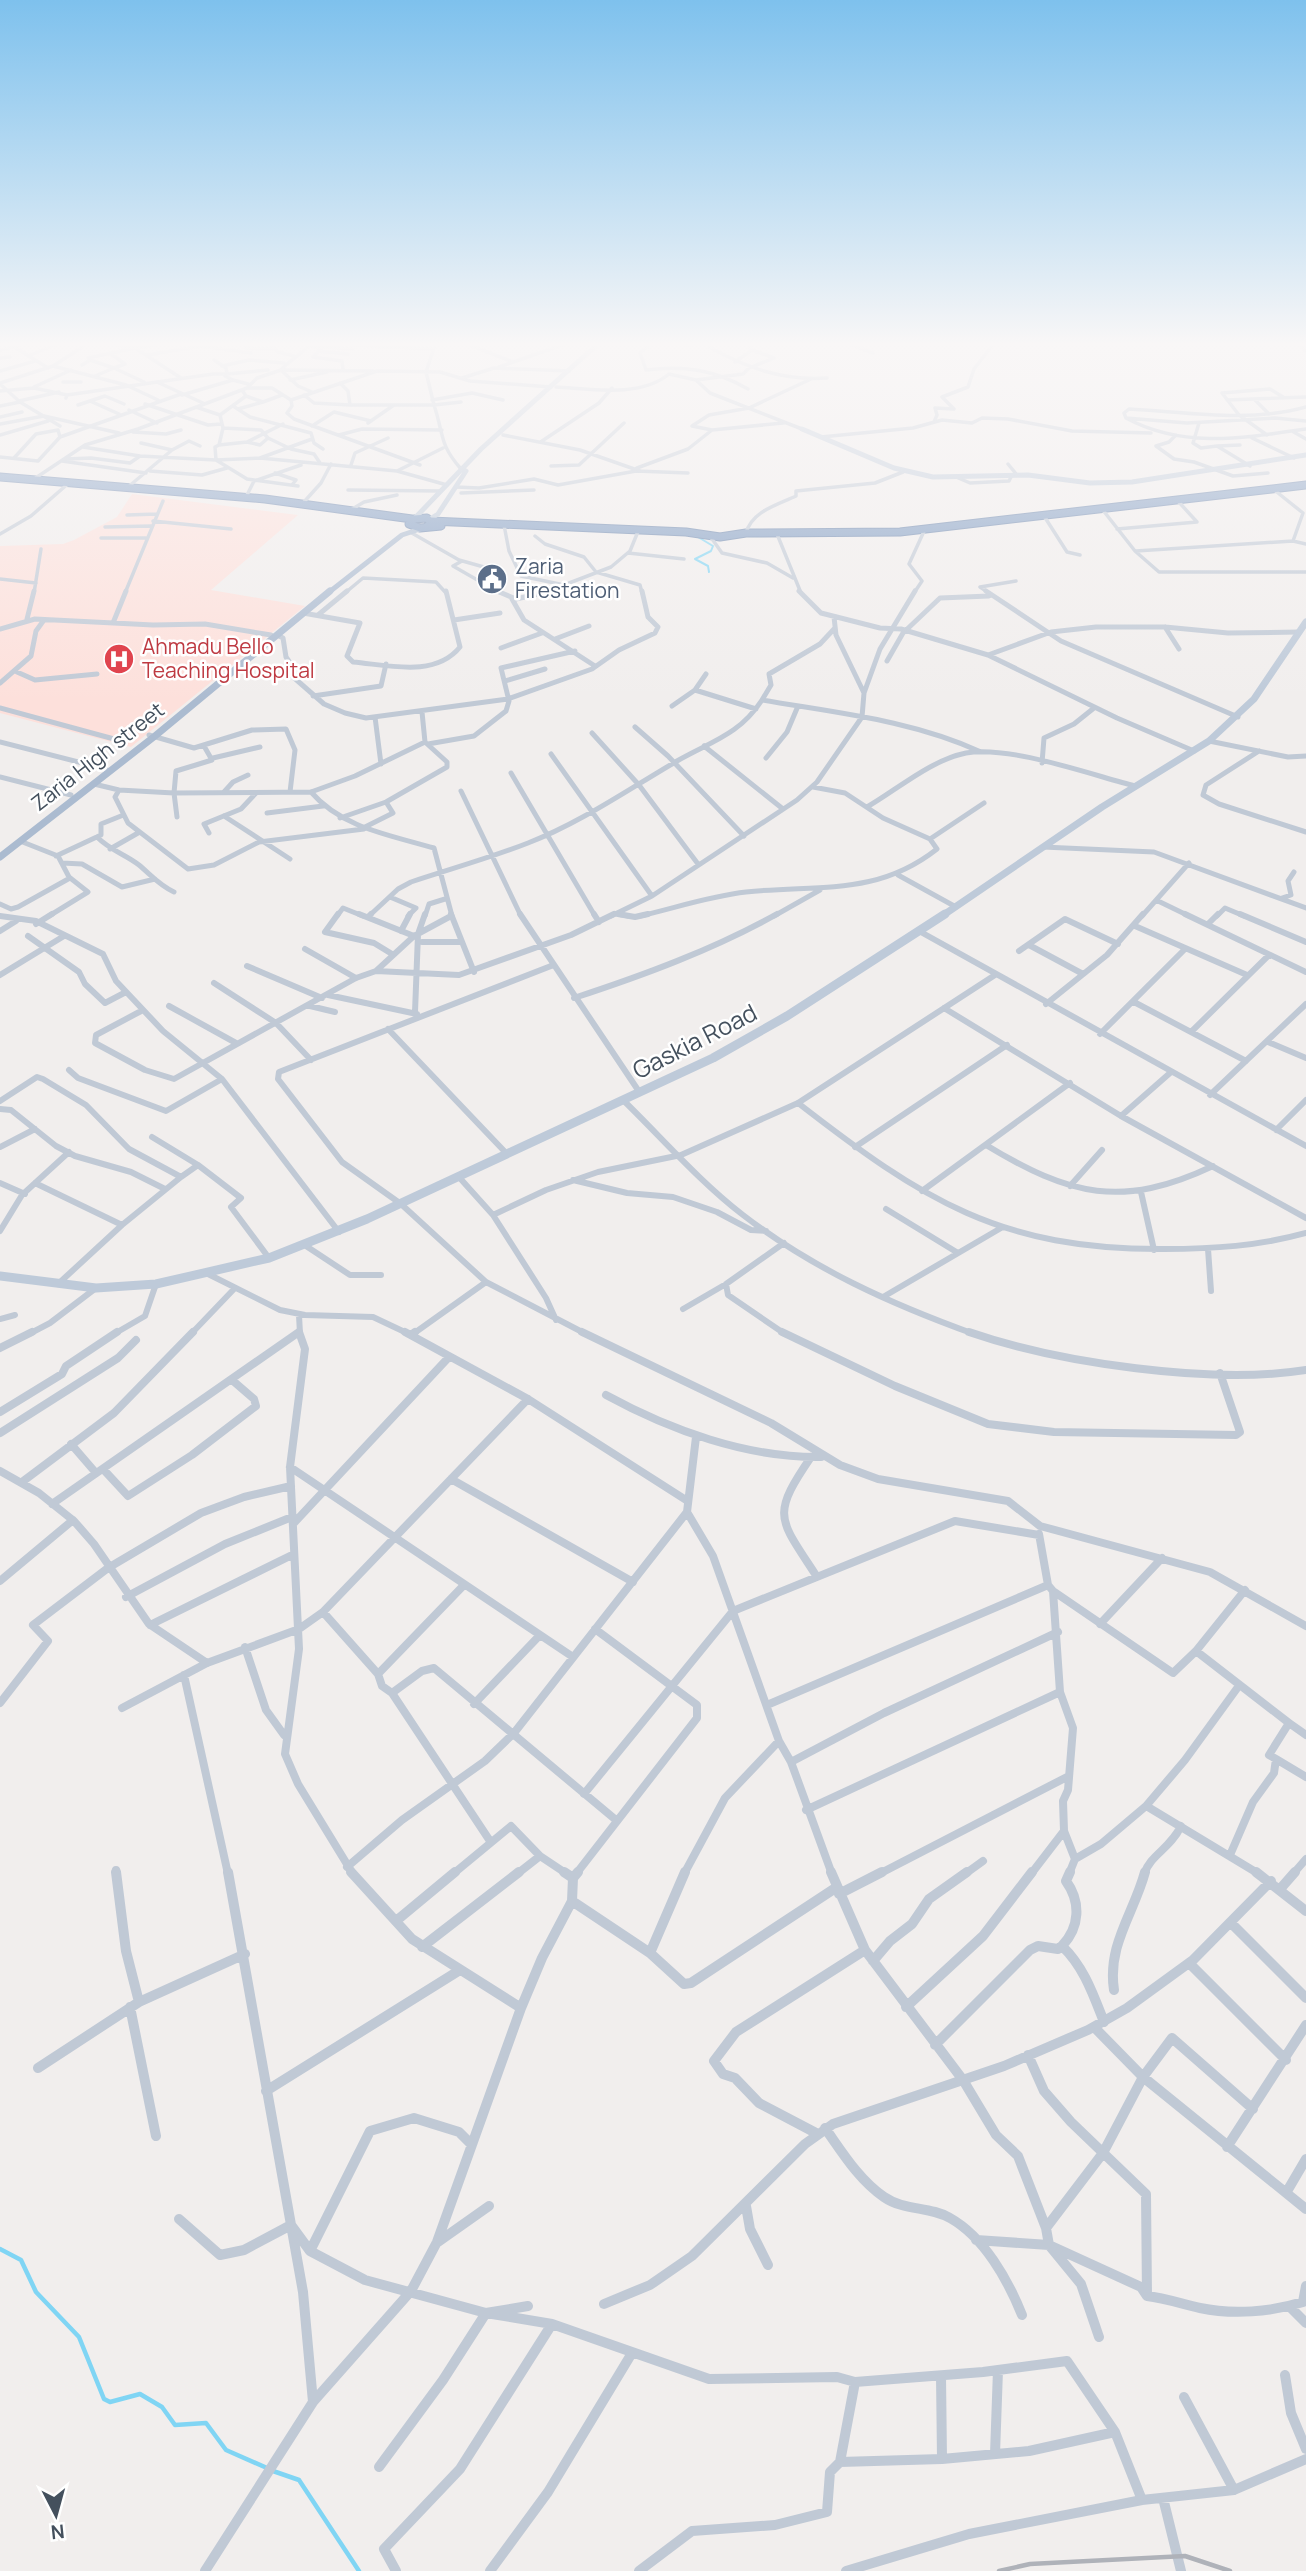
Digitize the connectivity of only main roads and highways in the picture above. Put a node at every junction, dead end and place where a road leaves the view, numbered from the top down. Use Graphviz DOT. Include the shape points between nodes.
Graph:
graph roads {
  1 [pos="469,462"];
  2 [pos="474,462"];
  3 [pos="879,462"];
  4 [pos="1272,462"];
  5 [pos="0,477"];
  6 [pos="1305,485"];
  7 [pos="442,510"];
  8 [pos="468,522"];
  9 [pos="411,524"];
  10 [pos="428,524"];
  11 [pos="542,526"];
  12 [pos="344,577"];
  13 [pos="1306,622"];
  14 [pos="274,635"];
  15 [pos="152,736"];
  16 [pos="0,850"];
  17 [pos="0,858"];
  18 [pos="0,1276"];
  1 -- 9 [label="main road"];
  2 -- 7 [label="main road"];
  3 -- 4 [label="main road" via="927,477 1015,475 1100,483"];
  5 -- 9 [label="highway" via="303,503"];
  6 -- 11 [label="highway" via="925,530 710,536"];
  7 -- 8 [label="highway" via="448,518"];
  7 -- 10 [label="main road"];
  8 -- 10 [label="highway"];
  8 -- 11 [label="highway"];
  9 -- 10 [label="highway"];
  9 -- 10 [label="main road"];
  9 -- 12 [label="main road"];
  10 -- 11 [label="highway"];
  12 -- 14 [label="main road, Zaria High street"];
  12 -- 14 [label="main road, Zaria High street"];
  13 -- 18 [label="main road, Gaskia Road" via="1266,683 1238,717 1209,741 752,1037 401,1204 269,1258 156,1284 96,1287"];
  14 -- 15 [label="main road, Zaria High street"];
  15 -- 16 [label="main road, Zaria High street"];
  15 -- 17 [label="main road, Zaria High street"];
}
